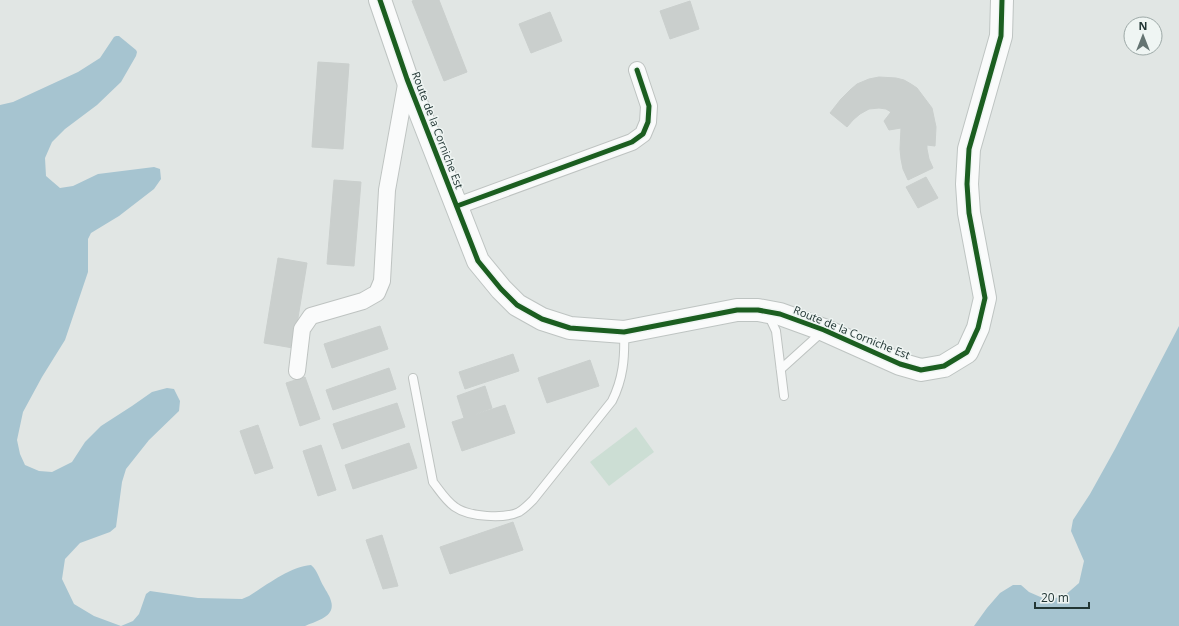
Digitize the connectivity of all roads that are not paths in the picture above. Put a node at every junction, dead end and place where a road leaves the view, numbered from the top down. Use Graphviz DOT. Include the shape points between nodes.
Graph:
graph roads {
  1 [pos="380,0"];
  2 [pos="1002,0"];
  3 [pos="637,70"];
  4 [pos="407,79"];
  5 [pos="457,206"];
  6 [pos="767,312"];
  7 [pos="824,330"];
  8 [pos="624,332"];
  9 [pos="781,369"];
  10 [pos="298,371"];
  11 [pos="412,378"];
  12 [pos="784,396"];
  1 -- 4 [label="street, Route de la Corniche Est"];
  2 -- 7 [label="street, Route de la Corniche Est" via="1001,36 969,149 969,213 985,298 978,328 967,352 944,366 921,370 900,364"];
  3 -- 5 [label="street" via="649,106 644,134 632,142"];
  4 -- 5 [label="street, Route de la Corniche Est"];
  4 -- 10 [label="street" via="387,190 382,281 377,293 363,301 311,316 302,329"];
  5 -- 8 [label="street, Route de la Corniche Est" via="478,261 517,305 542,319 570,328"];
  6 -- 7 [label="street, Route de la Corniche Est" via="780,314"];
  6 -- 8 [label="street, Route de la Corniche Est" via="737,310"];
  6 -- 9 [label="lane" via="776,331"];
  7 -- 9 [label="lane"];
  8 -- 11 [label="lane" via="625,352 618,388 612,402 533,500 518,512 498,516 474,515 456,508 442,495 433,482"];
  9 -- 12 [label="lane"];
}
